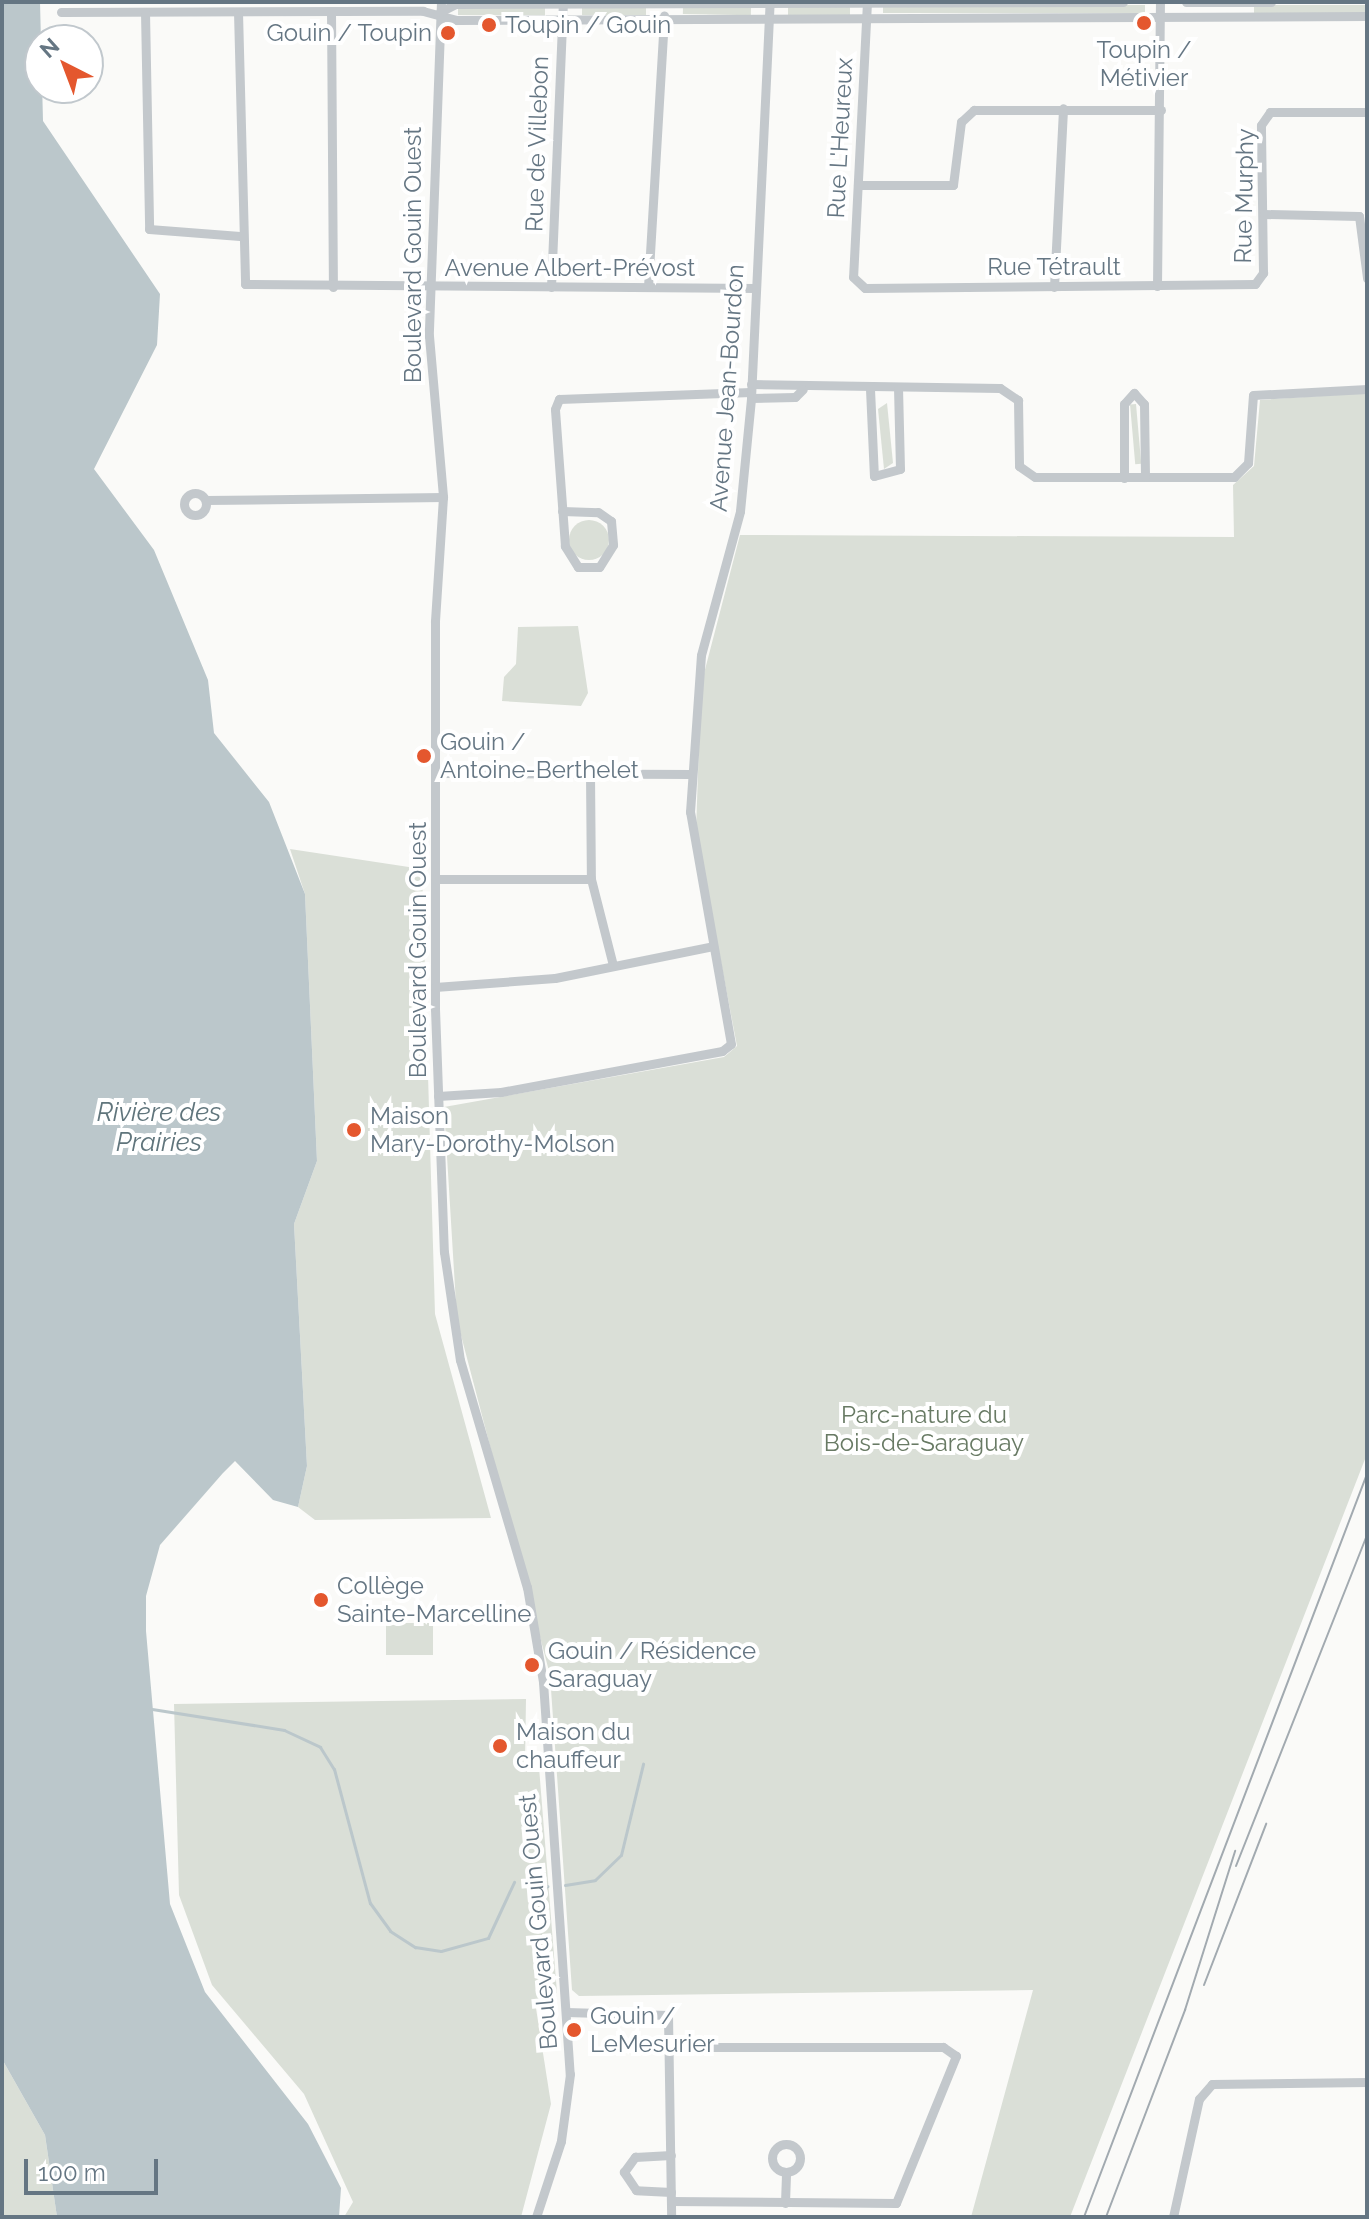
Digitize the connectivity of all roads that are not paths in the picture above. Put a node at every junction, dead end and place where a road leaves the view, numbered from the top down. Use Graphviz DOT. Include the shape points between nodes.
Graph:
graph roads {
  1 [pos="867,2"];
  2 [pos="1123,2"];
  3 [pos="1160,2"];
  4 [pos="1186,2"];
  5 [pos="1240,2"];
  6 [pos="1271,2"];
  7 [pos="563,3"];
  8 [pos="665,3"];
  9 [pos="770,3"];
  10 [pos="130,7"];
  11 [pos="178,7"];
  12 [pos="261,7"];
  13 [pos="440,7"];
  14 [pos="331,11"];
  15 [pos="61,12"];
  16 [pos="145,12"];
  17 [pos="238,12"];
  18 [pos="1367,16"];
  19 [pos="866,17"];
  20 [pos="1239,17"];
  21 [pos="664,18"];
  22 [pos="769,18"];
  23 [pos="1160,18"];
  24 [pos="563,19"];
  25 [pos="1063,108"];
  26 [pos="1161,110"];
  27 [pos="1367,112"];
  28 [pos="858,185"];
  29 [pos="1264,214"];
  30 [pos="240,236"];
  31 [pos="853,277"];
  32 [pos="1367,278"];
  33 [pos="1259,282"];
  34 [pos="1157,286"];
  35 [pos="333,287"];
  36 [pos="429,287"];
  37 [pos="551,287"];
  38 [pos="648,287"];
  39 [pos="1054,287"];
  40 [pos="756,288"];
  41 [pos="870,389"];
  42 [pos="898,389"];
  43 [pos="1367,389"];
  44 [pos="751,391"];
  45 [pos="1145,477"];
  46 [pos="1124,478"];
  47 [pos="443,497"];
  48 [pos="206,500"];
  49 [pos="562,511"];
  50 [pos="437,773"];
  51 [pos="590,774"];
  52 [pos="692,774"];
  53 [pos="436,879"];
  54 [pos="591,879"];
  55 [pos="713,946"];
  56 [pos="613,965"];
  57 [pos="435,987"];
  58 [pos="438,1096"];
  59 [pos="566,2012"];
  60 [pos="671,2047"];
  61 [pos="1367,2082"];
  62 [pos="671,2155"];
  63 [pos="786,2172"];
  64 [pos="671,2197"];
  65 [pos="785,2203"];
  66 [pos="536,2217"];
  67 [pos="671,2217"];
  68 [pos="1173,2217"];
  1 -- 2 [label="street"];
  1 -- 9 [label="street"];
  1 -- 19 [label="street, Rue L'Heureux"];
  3 -- 23 [label="street"];
  4 -- 5 [label="street"];
  5 -- 6 [label="street"];
  5 -- 20 [label="street"];
  7 -- 8 [label="street"];
  7 -- 13 [label="street"];
  7 -- 24 [label="street, Rue de Villebon"];
  8 -- 9 [label="street"];
  8 -- 21 [label="street"];
  9 -- 22 [label="street, Avenue Jean-Bourdon"];
  10 -- 15 [label="street"];
  10 -- 16 [label="street"];
  11 -- 16 [label="street"];
  11 -- 17 [label="street"];
  12 -- 14 [label="street"];
  12 -- 17 [label="street"];
  13 -- 14 [label="street"];
  13 -- 24 [label="street" via="456,20"];
  13 -- 36 [label="street, Boulevard Gouin Ouest"];
  14 -- 35 [label="street"];
  16 -- 30 [label="street" via="149,229"];
  17 -- 30 [label="street"];
  18 -- 20 [label="street"];
  19 -- 22 [label="street"];
  19 -- 23 [label="street"];
  19 -- 28 [label="street, Rue L'Heureux"];
  20 -- 23 [label="street"];
  21 -- 22 [label="street"];
  21 -- 24 [label="street"];
  21 -- 38 [label="street"];
  22 -- 40 [label="street, Avenue Jean-Bourdon"];
  23 -- 26 [label="street"];
  24 -- 37 [label="street, Rue de Villebon"];
  25 -- 26 [label="street"];
  25 -- 28 [label="street" via="965,113 953,185"];
  25 -- 39 [label="street"];
  26 -- 34 [label="street"];
  27 -- 29 [label="street, Rue Murphy" via="1270,112 1261,125"];
  28 -- 31 [label="street, Rue L'Heureux"];
  29 -- 32 [label="street" via="1356,214"];
  29 -- 33 [label="street, Rue Murphy"];
  30 -- 35 [label="street, Avenue Albert-Prévost" via="242,281"];
  31 -- 39 [label="street, Rue Tétrault" via="865,288"];
  33 -- 34 [label="street, Rue Tétrault"];
  34 -- 39 [label="street, Rue Tétrault"];
  35 -- 36 [label="street, Avenue Albert-Prévost"];
  36 -- 37 [label="street, Avenue Albert-Prévost"];
  36 -- 47 [label="street, Boulevard Gouin Ouest"];
  37 -- 38 [label="street, Avenue Albert-Prévost"];
  38 -- 40 [label="street, Avenue Albert-Prévost"];
  40 -- 44 [label="street, Avenue Jean-Bourdon"];
  41 -- 42 [label="street"];
  41 -- 42 [label="street" via="874,476 900,469"];
  41 -- 44 [label="street" via="803,389 795,397"];
  42 -- 46 [label="street" via="1010,392 1018,400 1025,475"];
  43 -- 45 [label="street" via="1261,390 1249,404 1242,475"];
  44 -- 49 [label="street" via="559,399"];
  44 -- 52 [label="street, Avenue Jean-Bourdon" via="740,511 701,655"];
  45 -- 46 [label="street"];
  45 -- 46 [label="street" via="1144,404 1134,393 1124,404"];
  47 -- 48 [label="street"];
  47 -- 50 [label="street, Boulevard Gouin Ouest" via="435,622"];
  49 -- 49 [label="street" via="569,557 578,567 599,567 613,545 611,521 598,512"];
  50 -- 51 [label="street"];
  50 -- 53 [label="street, Boulevard Gouin Ouest"];
  51 -- 52 [label="street"];
  51 -- 54 [label="street"];
  52 -- 55 [label="street, Avenue Jean-Bourdon" via="693,851"];
  53 -- 54 [label="street"];
  53 -- 57 [label="street, Boulevard Gouin Ouest"];
  54 -- 56 [label="street"];
  55 -- 56 [label="street"];
  55 -- 58 [label="street, Avenue Jean-Bourdon" via="733,1036 722,1051 501,1092"];
  56 -- 57 [label="street" via="500,985"];
  57 -- 58 [label="street, Boulevard Gouin Ouest"];
  58 -- 59 [label="street, Boulevard Gouin Ouest" via="453,1330 540,1653"];
  59 -- 60 [label="street" via="668,2015"];
  59 -- 66 [label="street, Boulevard Gouin Ouest" via="566,2116"];
  60 -- 62 [label="street"];
  60 -- 65 [label="street" via="954,2050 955,2063 899,2201"];
  61 -- 68 [label="street" via="1212,2084 1199,2099"];
  62 -- 64 [label="street"];
  62 -- 64 [label="street" via="635,2157 624,2172 633,2189"];
  63 -- 65 [label="street"];
  64 -- 65 [label="street"];
  64 -- 67 [label="street"];
}
